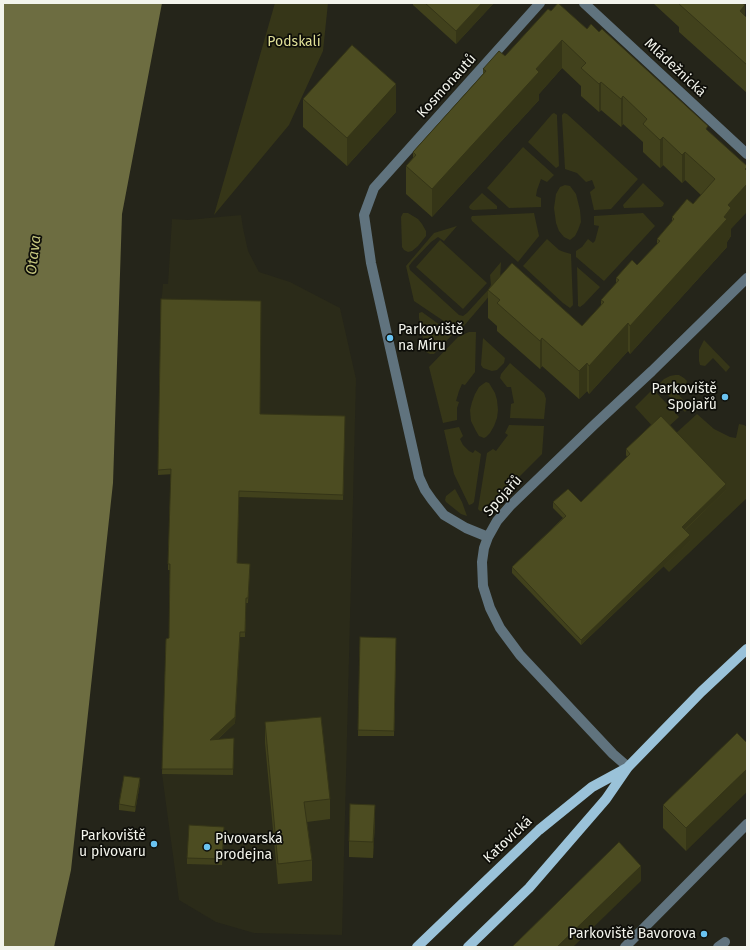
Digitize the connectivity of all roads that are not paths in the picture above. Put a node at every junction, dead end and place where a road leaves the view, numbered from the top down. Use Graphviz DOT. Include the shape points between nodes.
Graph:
graph roads {
  1 [pos="540,3"];
  2 [pos="584,3"];
  3 [pos="747,154"];
  4 [pos="747,278"];
  5 [pos="488,537"];
  6 [pos="747,649"];
  7 [pos="628,767"];
  8 [pos="747,824"];
  9 [pos="417,947"];
  10 [pos="468,947"];
  11 [pos="624,947"];
  1 -- 5 [label="street, Kosmonautů" via="374,188 364,215 371,263 419,477 425,490 444,514 466,528"];
  2 -- 3 [label="street, Mládežnická"];
  4 -- 5 [label="street, Spojařů" via="510,506"];
  5 -- 7 [label="street, Spojařů" via="482,562 482,586 500,628 520,655"];
  6 -- 7 [label="main road, Katovická"];
  7 -- 9 [label="main road, Katovická" via="592,787 539,830"];
  7 -- 10 [label="main road, Katovická" via="606,799 528,888"];
  8 -- 11 [label="street"];
}
